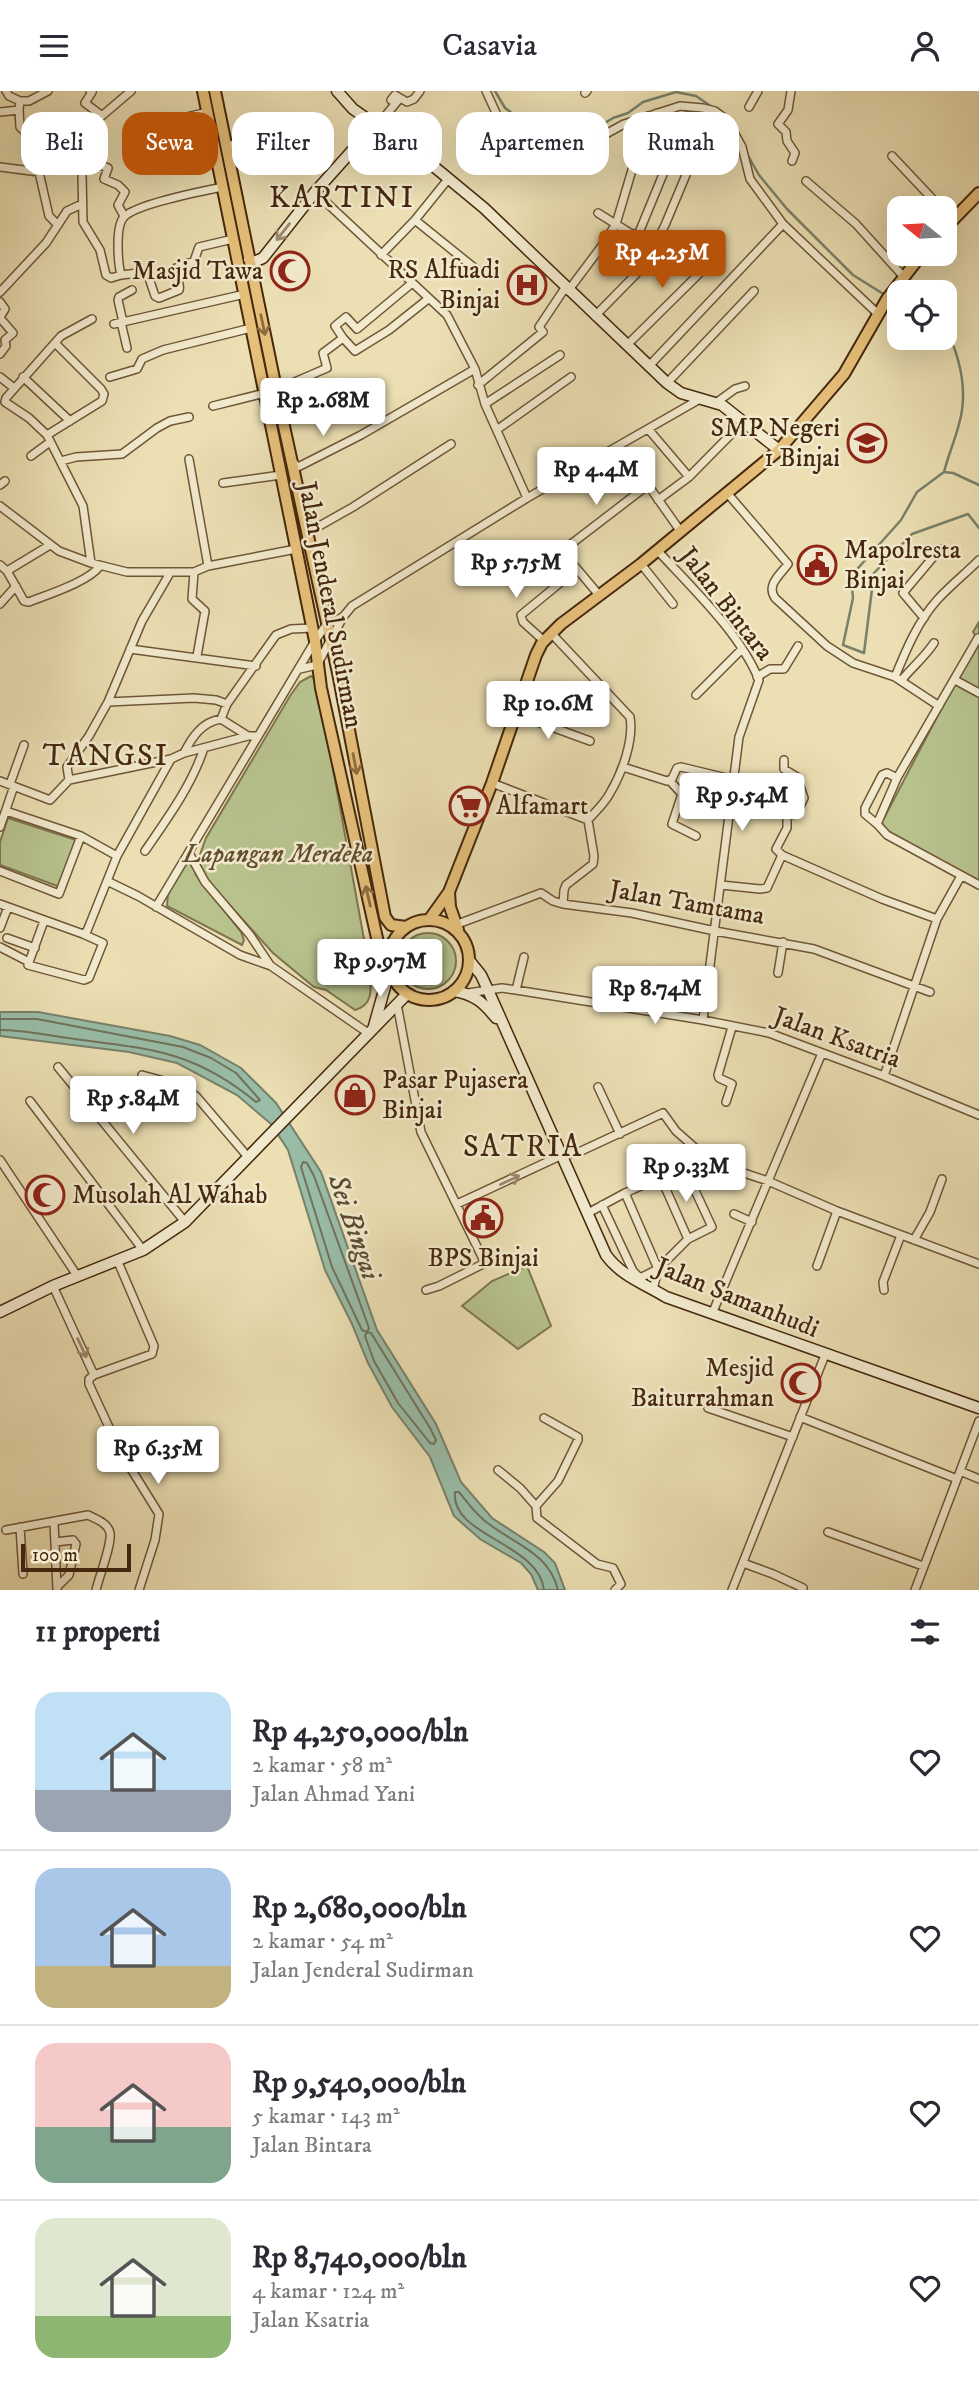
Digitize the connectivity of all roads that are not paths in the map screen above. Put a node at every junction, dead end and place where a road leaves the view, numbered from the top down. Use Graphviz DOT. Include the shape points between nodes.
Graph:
graph roads {
  1 [pos="6,91"];
  2 [pos="22,91"];
  3 [pos="48,91"];
  4 [pos="90,91"];
  5 [pos="131,91"];
  6 [pos="204,91"];
  7 [pos="215,91"];
  8 [pos="337,91"];
  9 [pos="421,91"];
  10 [pos="486,91"];
  11 [pos="758,91"];
  12 [pos="791,91"];
  13 [pos="396,96"];
  14 [pos="22,104"];
  15 [pos="749,107"];
  16 [pos="0,112"];
  17 [pos="21,112"];
  18 [pos="97,112"];
  19 [pos="105,112"];
  20 [pos="208,112"];
  21 [pos="216,112"];
  22 [pos="357,112"];
  23 [pos="387,112"];
  24 [pos="660,112"];
  25 [pos="716,112"];
  26 [pos="623,125"];
  27 [pos="218,134"];
  28 [pos="218,142"];
  29 [pos="739,142"];
  30 [pos="232,145"];
  31 [pos="226,146"];
  32 [pos="348,155"];
  33 [pos="892,156"];
  34 [pos="792,161"];
  35 [pos="0,167"];
  36 [pos="442,173"];
  37 [pos="82,175"];
  38 [pos="106,175"];
  39 [pos="631,175"];
  40 [pos="663,175"];
  41 [pos="686,175"];
  42 [pos="449,178"];
  43 [pos="806,181"];
  44 [pos="223,187"];
  45 [pos="314,192"];
  46 [pos="930,196"];
  47 [pos="977,201"];
  48 [pos="82,204"];
  49 [pos="598,213"];
  50 [pos="957,214"];
  51 [pos="124,216"];
  52 [pos="415,220"];
  53 [pos="242,222"];
  54 [pos="616,224"];
  55 [pos="783,224"];
  56 [pos="58,225"];
  57 [pos="230,225"];
  58 [pos="233,239"];
  59 [pos="381,255"];
  60 [pos="718,255"];
  61 [pos="249,259"];
  62 [pos="912,266"];
  63 [pos="477,270"];
  64 [pos="121,275"];
  65 [pos="903,276"];
  66 [pos="411,284"];
  67 [pos="566,289"];
  68 [pos="132,290"];
  69 [pos="754,291"];
  70 [pos="0,292"];
  71 [pos="245,294"];
  72 [pos="428,299"];
  73 [pos="0,302"];
  74 [pos="880,311"];
  75 [pos="596,316"];
  76 [pos="0,318"];
  77 [pos="92,319"];
  78 [pos="119,323"];
  79 [pos="251,328"];
  80 [pos="343,338"];
  81 [pos="55,343"];
  82 [pos="627,345"];
  83 [pos="127,348"];
  84 [pos="0,354"];
  85 [pos="560,355"];
  86 [pos="649,366"];
  87 [pos="475,369"];
  88 [pos="23,376"];
  89 [pos="0,377"];
  90 [pos="110,377"];
  91 [pos="572,377"];
  92 [pos="667,383"];
  93 [pos="478,385"];
  94 [pos="745,386"];
  95 [pos="14,388"];
  96 [pos="270,392"];
  97 [pos="700,399"];
  98 [pos="717,403"];
  99 [pos="485,404"];
  100 [pos="213,406"];
  101 [pos="274,409"];
  102 [pos="189,417"];
  103 [pos="70,421"];
  104 [pos="744,421"];
  105 [pos="498,429"];
  106 [pos="649,430"];
  107 [pos="49,438"];
  108 [pos="451,444"];
  109 [pos="779,450"];
  110 [pos="31,456"];
  111 [pos="189,459"];
  112 [pos="61,461"];
  113 [pos="291,461"];
  114 [pos="281,475"];
  115 [pos="689,477"];
  116 [pos="223,483"];
  117 [pos="728,494"];
  118 [pos="527,498"];
  119 [pos="658,500"];
  120 [pos="0,506"];
  121 [pos="681,532"];
  122 [pos="307,533"];
  123 [pos="50,545"];
  124 [pos="296,549"];
  125 [pos="940,549"];
  126 [pos="657,550"];
  127 [pos="979,560"];
  128 [pos="91,563"];
  129 [pos="641,564"];
  130 [pos="0,565"];
  131 [pos="100,566"];
  132 [pos="208,566"];
  133 [pos="577,569"];
  134 [pos="7,571"];
  135 [pos="194,572"];
  136 [pos="170,573"];
  137 [pos="16,586"];
  138 [pos="599,595"];
  139 [pos="0,604"];
  140 [pos="673,604"];
  141 [pos="343,617"];
  142 [pos="924,618"];
  143 [pos="327,625"];
  144 [pos="312,628"];
  145 [pos="548,637"];
  146 [pos="978,638"];
  147 [pos="315,641"];
  148 [pos="330,642"];
  149 [pos="934,643"];
  150 [pos="798,646"];
  151 [pos="130,649"];
  152 [pos="741,650"];
  153 [pos="197,656"];
  154 [pos="317,665"];
  155 [pos="256,666"];
  156 [pos="300,669"];
  157 [pos="757,677"];
  158 [pos="898,679"];
  159 [pos="955,680"];
  160 [pos="979,692"];
  161 [pos="696,695"];
  162 [pos="108,702"];
  163 [pos="227,704"];
  164 [pos="939,706"];
  165 [pos="516,714"];
  166 [pos="221,719"];
  167 [pos="248,736"];
  168 [pos="257,736"];
  169 [pos="350,739"];
  170 [pos="333,741"];
  171 [pos="590,741"];
  172 [pos="24,745"];
  173 [pos="204,748"];
  174 [pos="184,753"];
  175 [pos="171,759"];
  176 [pos="784,759"];
  177 [pos="622,767"];
  178 [pos="897,778"];
  179 [pos="69,780"];
  180 [pos="735,780"];
  181 [pos="0,781"];
  182 [pos="670,781"];
  183 [pos="492,783"];
  184 [pos="12,785"];
  185 [pos="682,794"];
  186 [pos="731,810"];
  187 [pos="6,811"];
  188 [pos="588,820"];
  189 [pos="877,824"];
  190 [pos="0,827"];
  191 [pos="81,837"];
  192 [pos="696,837"];
  193 [pos="145,851"];
  194 [pos="189,853"];
  195 [pos="782,855"];
  196 [pos="117,856"];
  197 [pos="0,871"];
  198 [pos="961,876"];
  199 [pos="107,881"];
  200 [pos="721,885"];
  201 [pos="979,885"];
  202 [pos="449,893"];
  203 [pos="0,904"];
  204 [pos="563,904"];
  205 [pos="8,907"];
  206 [pos="156,907"];
  207 [pos="937,919"];
  208 [pos="429,920"];
  209 [pos="44,921"];
  210 [pos="455,925"];
  211 [pos="0,927"];
  212 [pos="406,927"];
  213 [pos="715,932"];
  214 [pos="83,934"];
  215 [pos="7,938"];
  216 [pos="462,938"];
  217 [pos="783,942"];
  218 [pos="0,947"];
  219 [pos="35,948"];
  220 [pos="524,957"];
  221 [pos="469,960"];
  222 [pos="29,962"];
  223 [pos="389,965"];
  224 [pos="271,966"];
  225 [pos="778,973"];
  226 [pos="913,986"];
  227 [pos="488,990"];
  228 [pos="516,990"];
  229 [pos="454,991"];
  230 [pos="930,992"];
  231 [pos="468,993"];
  232 [pos="407,994"];
  233 [pos="397,1004"];
  234 [pos="703,1020"];
  235 [pos="503,1026"];
  236 [pos="732,1027"];
  237 [pos="371,1030"];
  238 [pos="822,1053"];
  239 [pos="58,1067"];
  240 [pos="142,1075"];
  241 [pos="884,1076"];
  242 [pos="598,1087"];
  243 [pos="30,1101"];
  244 [pos="726,1102"];
  245 [pos="979,1115"];
  246 [pos="620,1135"];
  247 [pos="562,1155"];
  248 [pos="248,1157"];
  249 [pos="0,1160"];
  250 [pos="661,1178"];
  251 [pos="942,1179"];
  252 [pos="768,1181"];
  253 [pos="625,1193"];
  254 [pos="457,1204"];
  255 [pos="602,1205"];
  256 [pos="837,1211"];
  257 [pos="588,1213"];
  258 [pos="734,1214"];
  259 [pos="185,1222"];
  260 [pos="752,1222"];
  261 [pos="901,1235"];
  262 [pos="688,1239"];
  263 [pos="914,1240"];
  264 [pos="144,1250"];
  265 [pos="118,1262"];
  266 [pos="979,1264"];
  267 [pos="817,1266"];
  268 [pos="627,1269"];
  269 [pos="658,1269"];
  270 [pos="78,1277"];
  271 [pos="53,1286"];
  272 [pos="426,1290"];
  273 [pos="653,1290"];
  274 [pos="884,1290"];
  275 [pos="0,1312"];
  276 [pos="712,1314"];
  277 [pos="825,1355"];
  278 [pos="94,1375"];
  279 [pos="708,1408"];
  280 [pos="979,1408"];
  281 [pos="544,1417"];
  282 [pos="800,1417"];
  283 [pos="979,1421"];
  284 [pos="793,1437"];
  285 [pos="498,1470"];
  286 [pos="958,1475"];
  287 [pos="979,1479"];
  288 [pos="536,1506"];
  289 [pos="54,1522"];
  290 [pos="20,1528"];
  291 [pos="6,1530"];
  292 [pos="828,1532"];
  293 [pos="55,1542"];
  294 [pos="743,1563"];
  295 [pos="923,1566"];
  296 [pos="23,1574"];
  297 [pos="803,1588"];
  298 [pos="57,1589"];
  299 [pos="96,1590"];
  300 [pos="139,1590"];
  301 [pos="615,1590"];
  302 [pos="732,1590"];
  303 [pos="915,1590"];
  1 -- 14 [label="street"];
  2 -- 14 [label="street"];
  3 -- 14 [label="street"];
  4 -- 18 [label="street" via="85,103"];
  5 -- 19 [label="street"];
  6 -- 20 [label="main road, Jalan Jenderal Sudirman"];
  7 -- 21 [label="main road, Jalan Jenderal Sudirman"];
  8 -- 22 [label="street"];
  9 -- 13 [label="street" via="407,102"];
  10 -- 26 [label="street" via="505,123 553,142 595,140"];
  11 -- 15 [label="street"];
  12 -- 34 [label="street" via="788,110 778,124 795,153"];
  13 -- 23 [label="street"];
  14 -- 16 [label="street"];
  14 -- 17 [label="street"];
  24 -- 25 [label="street" via="680,106"];
  27 -- 31 [label="main road, Jalan Jenderal Sudirman"];
  28 -- 44 [label="main road, Jalan Jenderal Sudirman"];
  29 -- 55 [label="street" via="750,179"];
  30 -- 31 [label="street"];
  31 -- 53 [label="main road, Jalan Jenderal Sudirman"];
  32 -- 45 [label="street"];
  33 -- 46 [label="street"];
  35 -- 56 [label="street" via="39,172 49,216"];
  36 -- 42 [label="street"];
  37 -- 48 [label="street"];
  38 -- 51 [label="street" via="104,179 125,192 118,203"];
  39 -- 54 [label="street"];
  40 -- 54 [label="street" via="638,235"];
  41 -- 75 [label="street" via="643,266"];
  42 -- 52 [label="street"];
  42 -- 67 [label="street"];
  43 -- 65 [label="street" via="856,224"];
  44 -- 51 [label="street" via="183,195"];
  44 -- 57 [label="main road, Jalan Jenderal Sudirman"];
  45 -- 59 [label="street"];
  45 -- 61 [label="street, one-way" via="262,258"];
  47 -- 50 [label="main road"];
  48 -- 56 [label="street" via="67,211"];
  48 -- 64 [label="street" via="83,222 100,250 106,275"];
  49 -- 54 [label="street"];
  51 -- 64 [label="street" via="119,234"];
  52 -- 59 [label="street"];
  52 -- 63 [label="street"];
  53 -- 57 [label="main road"];
  53 -- 61 [label="main road, Jalan Jenderal Sudirman"];
  54 -- 67 [label="street"];
  55 -- 74 [label="street"];
  55 -- 86 [label="street"];
  56 -- 70 [label="street"];
  57 -- 58 [label="main road, Jalan Jenderal Sudirman"];
  58 -- 64 [label="street" via="199,247 194,261 176,268 179,290 159,297 146,272"];
  58 -- 71 [label="main road, Jalan Jenderal Sudirman"];
  59 -- 66 [label="street"];
  60 -- 82 [label="street"];
  61 -- 96 [label="main road, Jalan Jenderal Sudirman, one-way"];
  62 -- 65 [label="main road"];
  65 -- 74 [label="main road"];
  66 -- 72 [label="street"];
  66 -- 80 [label="street" via="356,329 346,317 335,327"];
  67 -- 75 [label="street"];
  67 -- 93 [label="street" via="539,327 543,332"];
  68 -- 78 [label="street" via="119,297"];
  69 -- 92 [label="street"];
  71 -- 78 [label="street"];
  71 -- 79 [label="main road, Jalan Jenderal Sudirman"];
  72 -- 80 [label="street" via="355,351"];
  72 -- 87 [label="street" via="447,315"];
  73 -- 76 [label="street" via="5,309"];
  74 -- 109 [label="main road" via="844,374"];
  75 -- 82 [label="street"];
  76 -- 84 [label="street" via="13,333"];
  77 -- 81 [label="street"];
  78 -- 83 [label="street"];
  79 -- 90 [label="street" via="163,349 142,359 137,369"];
  79 -- 96 [label="main road, Jalan Jenderal Sudirman"];
  80 -- 96 [label="street" via="323,353 327,368"];
  81 -- 88 [label="street"];
  81 -- 103 [label="street" via="104,394 102,401"];
  82 -- 86 [label="street"];
  85 -- 99 [label="street"];
  86 -- 92 [label="street"];
  87 -- 93 [label="street"];
  87 -- 113 [label="street" via="298,467"];
  88 -- 95 [label="street"];
  88 -- 103 [label="street"];
  89 -- 95 [label="street"];
  91 -- 105 [label="street"];
  92 -- 97 [label="street"];
  93 -- 99 [label="street"];
  94 -- 98 [label="street"];
  95 -- 107 [label="street" via="5,402"];
  96 -- 100 [label="street"];
  96 -- 101 [label="main road, Jalan Jenderal Sudirman"];
  97 -- 98 [label="street"];
  97 -- 106 [label="street"];
  98 -- 104 [label="street"];
  99 -- 105 [label="street"];
  101 -- 113 [label="main road, Jalan Jenderal Sudirman"];
  101 -- 114 [label="main road, Jalan Jenderal Sudirman"];
  102 -- 112 [label="street" via="170,421 122,454"];
  103 -- 107 [label="street"];
  104 -- 109 [label="street"];
  104 -- 115 [label="street"];
  105 -- 118 [label="street"];
  106 -- 115 [label="street"];
  106 -- 118 [label="street"];
  107 -- 110 [label="street"];
  107 -- 112 [label="street"];
  108 -- 122 [label="street"];
  109 -- 117 [label="main road"];
  111 -- 132 [label="street"];
  112 -- 128 [label="street" via="83,506"];
  113 -- 122 [label="main road, Jalan Jenderal Sudirman"];
  114 -- 116 [label="street"];
  114 -- 124 [label="main road, Jalan Jenderal Sudirman"];
  115 -- 119 [label="street"];
  117 -- 121 [label="main road"];
  117 -- 158 [label="street" via="788,564 771,586 775,598 827,646 853,663"];
  118 -- 141 [label="street" via="352,606"];
  119 -- 121 [label="street"];
  119 -- 133 [label="street" via="648,485 562,551"];
  120 -- 123 [label="street"];
  121 -- 126 [label="main road"];
  122 -- 143 [label="main road, Jalan Jenderal Sudirman"];
  123 -- 128 [label="street"];
  123 -- 134 [label="street"];
  124 -- 132 [label="street"];
  124 -- 144 [label="main road, Jalan Jenderal Sudirman"];
  125 -- 142 [label="street" via="903,593"];
  126 -- 129 [label="main road"];
  126 -- 152 [label="street, Jalan Bintara"];
  127 -- 142 [label="street"];
  128 -- 131 [label="street"];
  129 -- 138 [label="main road"];
  129 -- 140 [label="street"];
  130 -- 134 [label="street"];
  131 -- 136 [label="street"];
  131 -- 137 [label="street" via="91,576 29,602"];
  132 -- 135 [label="street"];
  133 -- 138 [label="street"];
  133 -- 145 [label="street" via="521,615 523,622"];
  134 -- 137 [label="street"];
  135 -- 136 [label="street"];
  135 -- 153 [label="street" via="192,599 205,611"];
  136 -- 151 [label="street"];
  137 -- 139 [label="street"];
  138 -- 145 [label="main road"];
  141 -- 143 [label="street"];
  141 -- 148 [label="street"];
  142 -- 158 [label="street" via="908,646"];
  143 -- 147 [label="street"];
  143 -- 148 [label="main road, Jalan Jenderal Sudirman"];
  144 -- 147 [label="main road, Jalan Jenderal Sudirman"];
  144 -- 155 [label="street" via="276,635"];
  145 -- 165 [label="main road" via="536,655"];
  145 -- 177 [label="street" via="630,717 632,727"];
  146 -- 159 [label="street"];
  147 -- 154 [label="main road, Jalan Jenderal Sudirman"];
  147 -- 156 [label="street"];
  148 -- 154 [label="street"];
  148 -- 169 [label="main road, Jalan Jenderal Sudirman"];
  149 -- 158 [label="street"];
  150 -- 157 [label="street" via="784,669 768,670"];
  151 -- 153 [label="street"];
  151 -- 162 [label="street"];
  152 -- 157 [label="street, Jalan Bintara"];
  152 -- 161 [label="street"];
  153 -- 155 [label="street"];
  154 -- 156 [label="street"];
  154 -- 170 [label="main road, Jalan Jenderal Sudirman"];
  155 -- 163 [label="street"];
  156 -- 168 [label="street"];
  157 -- 180 [label="street, Jalan Bintara" via="739,737"];
  158 -- 164 [label="street"];
  159 -- 160 [label="street"];
  159 -- 164 [label="street"];
  162 -- 163 [label="street" via="194,698"];
  162 -- 179 [label="street" via="67,767"];
  163 -- 166 [label="street"];
  164 -- 178 [label="street"];
  165 -- 171 [label="street"];
  165 -- 183 [label="main road"];
  166 -- 167 [label="street"];
  166 -- 174 [label="street" via="201,728"];
  167 -- 168 [label="street"];
  167 -- 173 [label="street"];
  168 -- 194 [label="street"];
  169 -- 170 [label="main road"];
  169 -- 212 [label="main road, Jalan Jenderal Sudirman, one-way" via="385,917 391,925"];
  223 -- 170 [label="main road, Jalan Jenderal Sudirman, one-way" via="379,947"];
  172 -- 184 [label="street"];
  173 -- 174 [label="street"];
  173 -- 193 [label="street"];
  174 -- 175 [label="street"];
  175 -- 179 [label="street"];
  175 -- 196 [label="street"];
  176 -- 195 [label="street" via="784,769 796,775 803,790 803,802 789,814 776,849"];
  177 -- 182 [label="street"];
  177 -- 188 [label="street" via="610,794"];
  178 -- 189 [label="street"];
  178 -- 189 [label="street" via="882,775 865,808 865,814"];
  179 -- 184 [label="street" via="50,800"];
  180 -- 182 [label="street" via="681,767"];
  180 -- 186 [label="street, Jalan Bintara"];
  181 -- 184 [label="street"];
  182 -- 185 [label="street"];
  183 -- 188 [label="street"];
  183 -- 202 [label="main road"];
  184 -- 187 [label="street"];
  185 -- 186 [label="street"];
  185 -- 192 [label="street" via="672,824"];
  186 -- 200 [label="street, Jalan Bintara"];
  187 -- 190 [label="street"];
  187 -- 191 [label="street"];
  188 -- 204 [label="street" via="593,864 566,885"];
  189 -- 198 [label="street" via="887,835"];
  191 -- 196 [label="street"];
  191 -- 197 [label="street" via="59,894"];
  194 -- 206 [label="street"];
  194 -- 224 [label="street" via="205,882"];
  195 -- 200 [label="street" via="767,888"];
  195 -- 207 [label="street"];
  196 -- 199 [label="street"];
  198 -- 201 [label="street"];
  198 -- 207 [label="street"];
  199 -- 206 [label="street"];
  199 -- 214 [label="street"];
  200 -- 213 [label="street, Jalan Bintara"];
  202 -- 208 [label="main road"];
  202 -- 210 [label="main road"];
  203 -- 205 [label="street"];
  204 -- 210 [label="street, Jalan Tamtama" via="539,893"];
  204 -- 213 [label="street, Jalan Tamtama" via="632,913"];
  205 -- 209 [label="street"];
  205 -- 211 [label="street"];
  206 -- 224 [label="street" via="240,955"];
  207 -- 226 [label="street"];
  208 -- 212 [label="main road"];
  208 -- 216 [label="main road" via="451,927"];
  209 -- 214 [label="street"];
  209 -- 219 [label="street"];
  210 -- 216 [label="main road"];
  212 -- 223 [label="main road" via="396,938"];
  213 -- 217 [label="street, Jalan Tamtama"];
  213 -- 234 [label="street, Jalan Bintara"];
  214 -- 222 [label="street" via="103,943 89,978"];
  215 -- 219 [label="street"];
  216 -- 221 [label="main road"];
  217 -- 225 [label="street"];
  217 -- 226 [label="street, Jalan Tamtama"];
  218 -- 222 [label="street"];
  219 -- 222 [label="street"];
  220 -- 228 [label="street"];
  221 -- 227 [label="street, Jalan Samanhudi"];
  221 -- 229 [label="main road"];
  223 -- 232 [label="main road" via="396,983"];
  223 -- 237 [label="street"];
  224 -- 237 [label="street"];
  226 -- 230 [label="street, Jalan Tamtama"];
  226 -- 241 [label="street"];
  227 -- 228 [label="street, Jalan Ksatria"];
  227 -- 231 [label="street, Jalan Ksatria"];
  227 -- 235 [label="street, Jalan Samanhudi"];
  228 -- 234 [label="street, Jalan Ksatria"];
  229 -- 231 [label="street"];
  229 -- 232 [label="main road" via="436,1000"];
  231 -- 235 [label="street, Jalan Samanhudi"];
  232 -- 233 [label="street"];
  233 -- 237 [label="street"];
  233 -- 254 [label="street" via="421,1132"];
  234 -- 236 [label="street, Jalan Ksatria"];
  235 -- 247 [label="street, Jalan Samanhudi"];
  236 -- 238 [label="street, Jalan Ksatria" via="769,1033"];
  236 -- 244 [label="street" via="718,1075 732,1084"];
  237 -- 248 [label="street"];
  238 -- 241 [label="street, Jalan Ksatria"];
  238 -- 252 [label="street"];
  239 -- 259 [label="street"];
  240 -- 248 [label="street" via="182,1086 196,1095"];
  241 -- 245 [label="street, Jalan Ksatria"];
  242 -- 246 [label="street"];
  243 -- 264 [label="street"];
  246 -- 247 [label="street"];
  246 -- 252 [label="street" via="663,1113 702,1154"];
  254 -- 247 [label="street, one-way"];
  247 -- 257 [label="street, Jalan Samanhudi"];
  248 -- 259 [label="street"];
  249 -- 270 [label="street"];
  250 -- 253 [label="street"];
  250 -- 262 [label="street"];
  250 -- 262 [label="street" via="685,1169 712,1225"];
  251 -- 263 [label="street"];
  252 -- 256 [label="street"];
  252 -- 260 [label="street"];
  253 -- 255 [label="street"];
  253 -- 269 [label="street"];
  254 -- 272 [label="street" via="485,1263"];
  255 -- 257 [label="street"];
  255 -- 268 [label="street"];
  256 -- 261 [label="street"];
  256 -- 267 [label="street"];
  257 -- 268 [label="street, Jalan Samanhudi" via="606,1255"];
  258 -- 260 [label="street"];
  259 -- 264 [label="street"];
  260 -- 276 [label="street"];
  261 -- 263 [label="street"];
  261 -- 274 [label="street"];
  262 -- 269 [label="street"];
  263 -- 266 [label="street"];
  264 -- 265 [label="street"];
  265 -- 270 [label="street"];
  265 -- 278 [label="street" via="155,1350"];
  268 -- 269 [label="street" via="640,1277"];
  268 -- 273 [label="street, Jalan Samanhudi"];
  269 -- 273 [label="street"];
  270 -- 271 [label="street"];
  271 -- 275 [label="street"];
  271 -- 278 [label="street, one-way"];
  273 -- 276 [label="street, Jalan Samanhudi"];
  276 -- 277 [label="street, Jalan Samanhudi"];
  277 -- 280 [label="street, Jalan Samanhudi"];
  277 -- 282 [label="street"];
  278 -- 300 [label="street" via="89,1384 120,1451 159,1514"];
  279 -- 284 [label="street"];
  281 -- 288 [label="street" via="578,1440 558,1481"];
  282 -- 284 [label="street"];
  282 -- 286 [label="street"];
  283 -- 286 [label="street"];
  284 -- 294 [label="street"];
  285 -- 288 [label="street"];
  286 -- 287 [label="street"];
  286 -- 295 [label="street"];
  288 -- 301 [label="street" via="537,1518 597,1564 613,1567 621,1584"];
  289 -- 290 [label="street"];
  289 -- 293 [label="street"];
  289 -- 299 [label="street" via="88,1515 107,1527 111,1535"];
  290 -- 291 [label="street"];
  290 -- 296 [label="street"];
  292 -- 295 [label="street"];
  293 -- 298 [label="street"];
  293 -- 298 [label="street" via="76,1544 67,1580"];
  294 -- 297 [label="street"];
  294 -- 302 [label="street"];
  295 -- 303 [label="street"];
}
